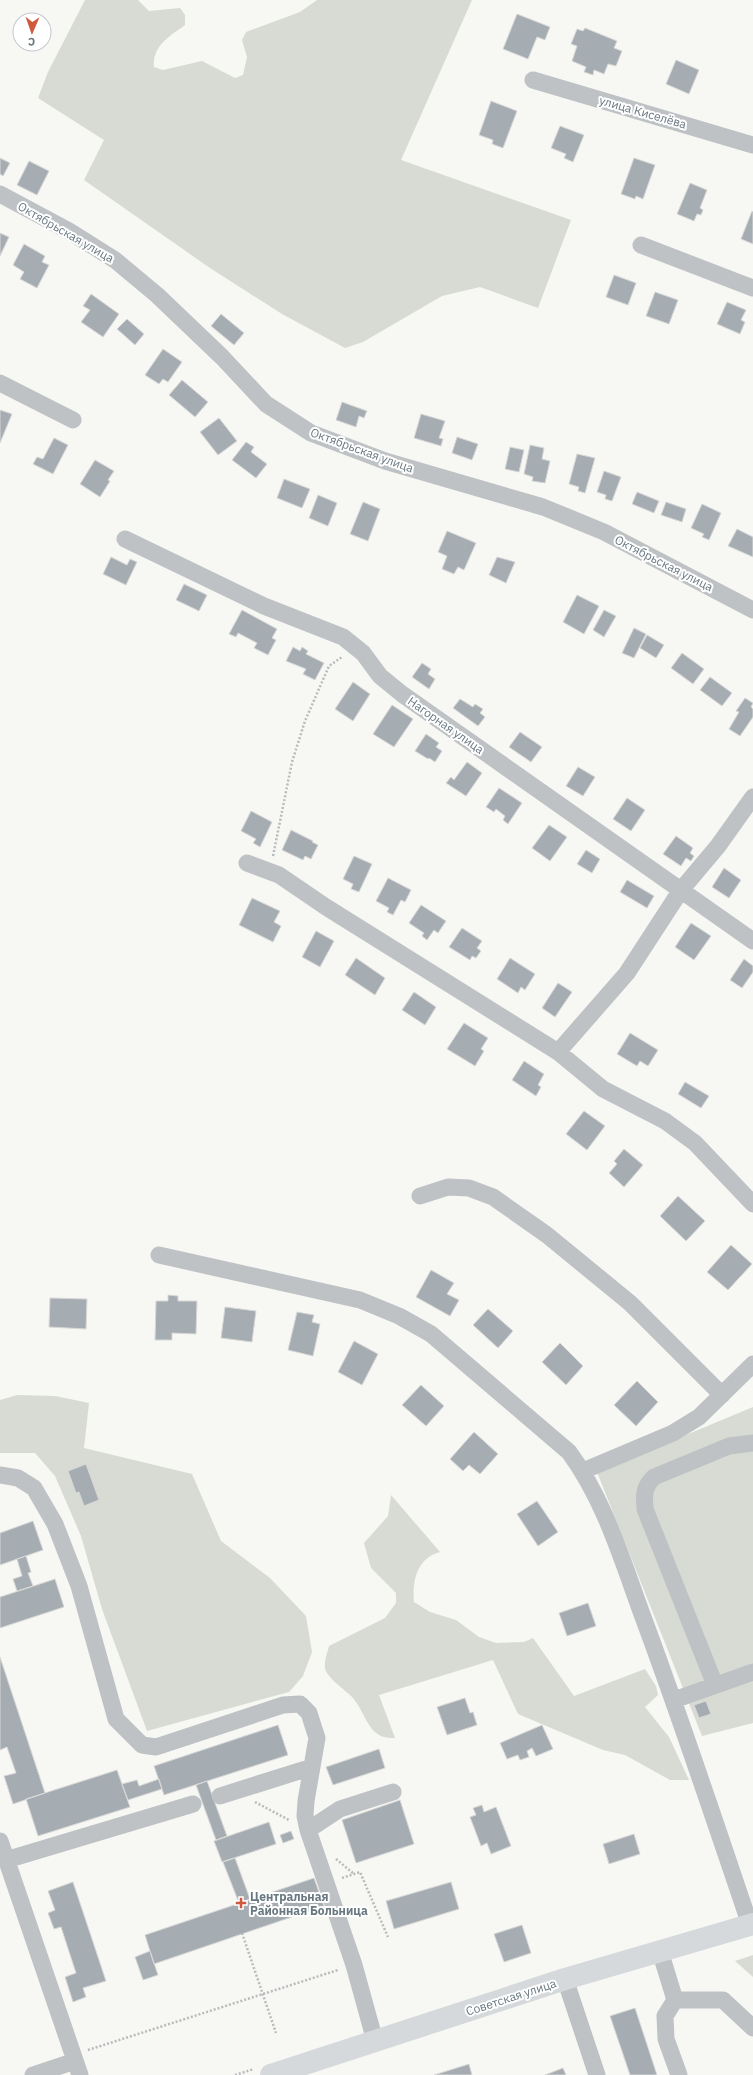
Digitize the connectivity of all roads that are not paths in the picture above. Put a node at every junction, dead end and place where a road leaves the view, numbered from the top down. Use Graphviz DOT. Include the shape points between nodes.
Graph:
graph roads {
  1 [pos="533,80"];
  2 [pos="753,145"];
  3 [pos="0,194"];
  4 [pos="641,245"];
  5 [pos="753,288"];
  6 [pos="0,383"];
  7 [pos="73,420"];
  8 [pos="125,539"];
  9 [pos="753,610"];
  10 [pos="753,797"];
  11 [pos="247,863"];
  12 [pos="681,890"];
  13 [pos="753,941"];
  14 [pos="558,1052"];
  15 [pos="420,1196"];
  16 [pos="753,1204"];
  17 [pos="159,1255"];
  18 [pos="753,1364"];
  19 [pos="722,1395"];
  20 [pos="753,1443"];
  21 [pos="583,1471"];
  22 [pos="0,1475"];
  23 [pos="753,1672"];
  24 [pos="715,1685"];
  25 [pos="674,1700"];
  26 [pos="312,1767"];
  27 [pos="393,1792"];
  28 [pos="228,1794"];
  29 [pos="193,1804"];
  30 [pos="308,1830"];
  31 [pos="0,1841"];
  32 [pos="6,1860"];
  33 [pos="751,1924"];
  34 [pos="660,1951"];
  35 [pos="565,1979"];
  36 [pos="676,2000"];
  37 [pos="753,2028"];
  38 [pos="375,2041"];
  39 [pos="76,2064"];
  40 [pos="33,2075"];
  41 [pos="271,2075"];
  42 [pos="597,2075"];
  43 [pos="679,2075"];
  1 -- 2 [label="street, улица Киселёва"];
  3 -- 9 [label="street, Октябрьская улица" via="69,231 115,260 157,295 222,357 266,404 311,433 385,461 550,510 604,532"];
  4 -- 5 [label="street"];
  6 -- 7 [label="street"];
  8 -- 12 [label="street, Нагорная улица" via="264,606 343,637 363,653 380,676 402,694"];
  10 -- 12 [label="street" via="718,846"];
  11 -- 14 [label="street" via="267,869"];
  12 -- 13 [label="street, Нагорная улица"];
  12 -- 14 [label="street" via="627,973"];
  14 -- 16 [label="street" via="603,1089 665,1121 695,1143"];
  15 -- 19 [label="street" via="448,1187 469,1188 493,1197 547,1235 630,1303"];
  17 -- 21 [label="street" via="360,1300 399,1316 431,1334 494,1387 569,1452"];
  18 -- 19 [label="street"];
  19 -- 21 [label="street" via="699,1417 673,1433"];
  20 -- 24 [label="street" via="729,1446 654,1477 644,1494 645,1509"];
  21 -- 25 [label="street" via="609,1523"];
  22 -- 26 [label="street" via="18,1478 34,1488 55,1524 79,1586 116,1719 142,1745 156,1748 284,1705 300,1704 309,1713 317,1738"];
  23 -- 24 [label="street"];
  24 -- 25 [label="street"];
  25 -- 33 [label="street"];
  26 -- 28 [label="street"];
  26 -- 30 [label="street" via="305,1816"];
  27 -- 30 [label="street" via="340,1809"];
  29 -- 32 [label="street"];
  30 -- 38 [label="street" via="354,1965"];
  31 -- 32 [label="street"];
  32 -- 39 [label="street"];
  33 -- 34 [label="main road, Советская улица"];
  34 -- 35 [label="main road, Советская улица"];
  34 -- 36 [label="street"];
  35 -- 38 [label="main road, Советская улица"];
  35 -- 42 [label="street"];
  36 -- 37 [label="street" via="723,2000"];
  36 -- 43 [label="street" via="665,2016 666,2039"];
  38 -- 41 [label="main road, Советская улица"];
  39 -- 40 [label="street"];
}
